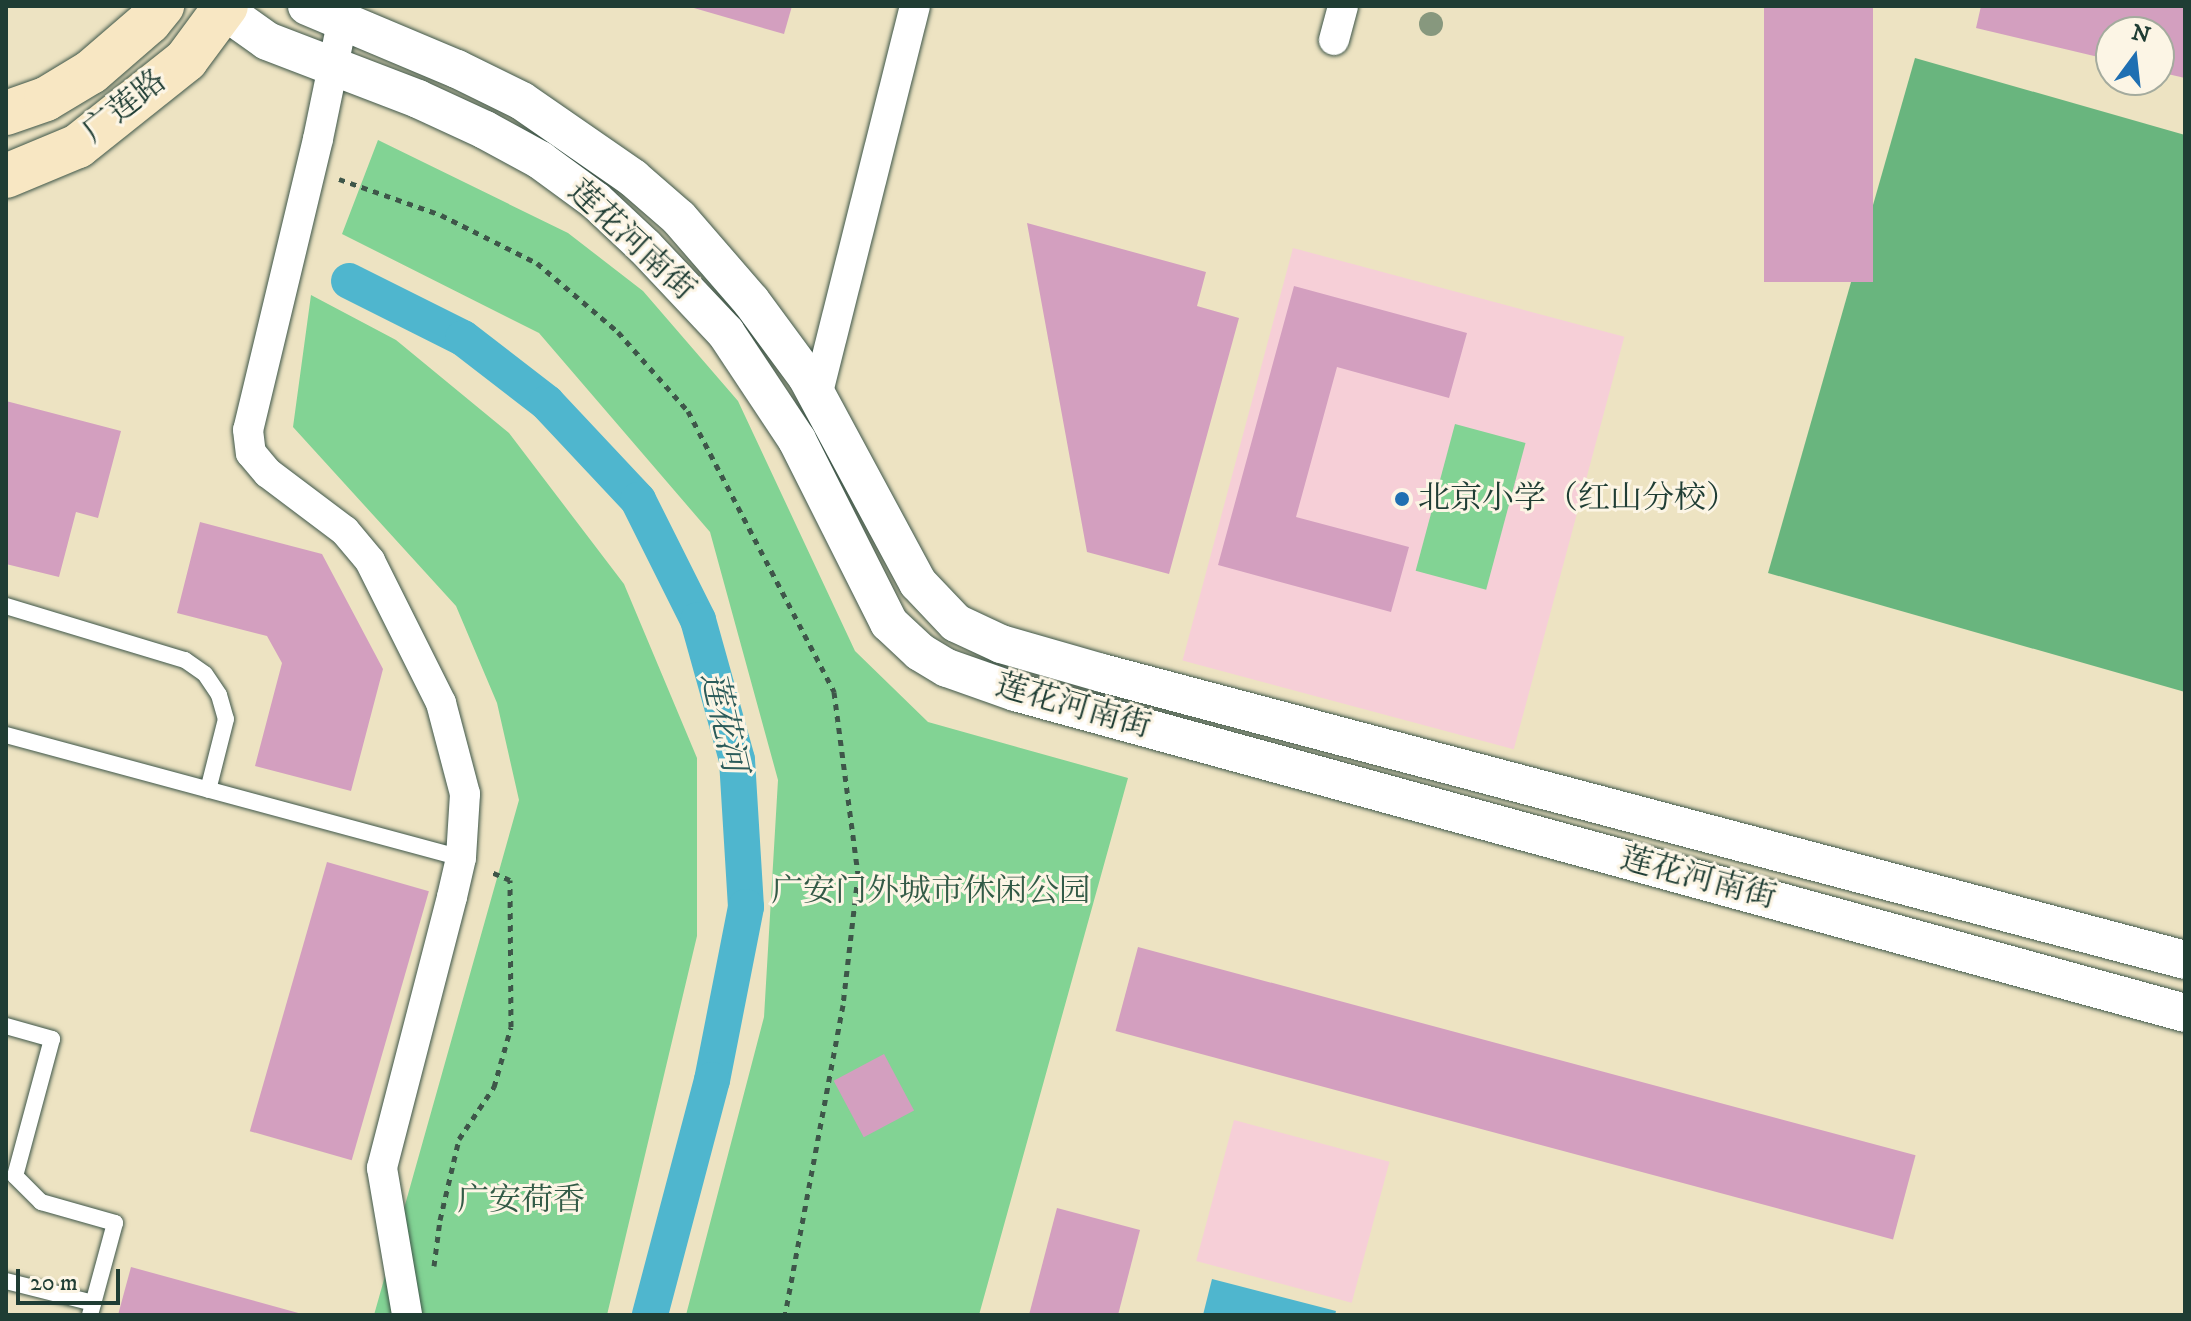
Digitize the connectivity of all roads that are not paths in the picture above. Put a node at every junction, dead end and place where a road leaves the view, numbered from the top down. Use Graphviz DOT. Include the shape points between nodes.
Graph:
graph roads {
  1 [pos="162,6"];
  2 [pos="307,6"];
  3 [pos="915,6"];
  4 [pos="1343,6"];
  5 [pos="222,8"];
  6 [pos="342,23"];
  7 [pos="1334,40"];
  8 [pos="332,68"];
  9 [pos="6,113"];
  10 [pos="6,176"];
  11 [pos="817,396"];
  12 [pos="6,606"];
  13 [pos="6,735"];
  14 [pos="208,790"];
  15 [pos="461,858"];
  16 [pos="2185,960"];
  17 [pos="2185,1013"];
  18 [pos="6,1026"];
  19 [pos="6,1281"];
  20 [pos="91,1309"];
  21 [pos="407,1315"];
  1 -- 9 [label="main road, 广莲路" via="91,72 46,99"];
  2 -- 6 [label="street, 莲花河南街"];
  3 -- 11 [label="street"];
  4 -- 7 [label="street"];
  5 -- 8 [label="street, 莲花河南街" via="267,41"];
  5 -- 10 [label="main road, 广莲路" via="186,60 78,146"];
  6 -- 8 [label="street"];
  6 -- 11 [label="street, 莲花河南街" via="522,101 633,178 718,260"];
  8 -- 15 [label="street" via="248,430 251,453 268,473 345,531 388,594 441,703 465,794"];
  8 -- 17 [label="street, 莲花河南街" via="418,99 540,160 596,201 645,247 726,333 797,440 889,623 947,668 1015,692"];
  11 -- 16 [label="street, 莲花河南街" via="918,583 956,623 1001,644"];
  12 -- 14 [label="lane" via="185,660 205,674 226,719"];
  13 -- 14 [label="lane"];
  14 -- 15 [label="lane"];
  15 -- 21 [label="street" via="382,1168"];
  18 -- 20 [label="lane" via="52,1039 15,1176 41,1202 115,1223"];
  19 -- 20 [label="lane"];
}
